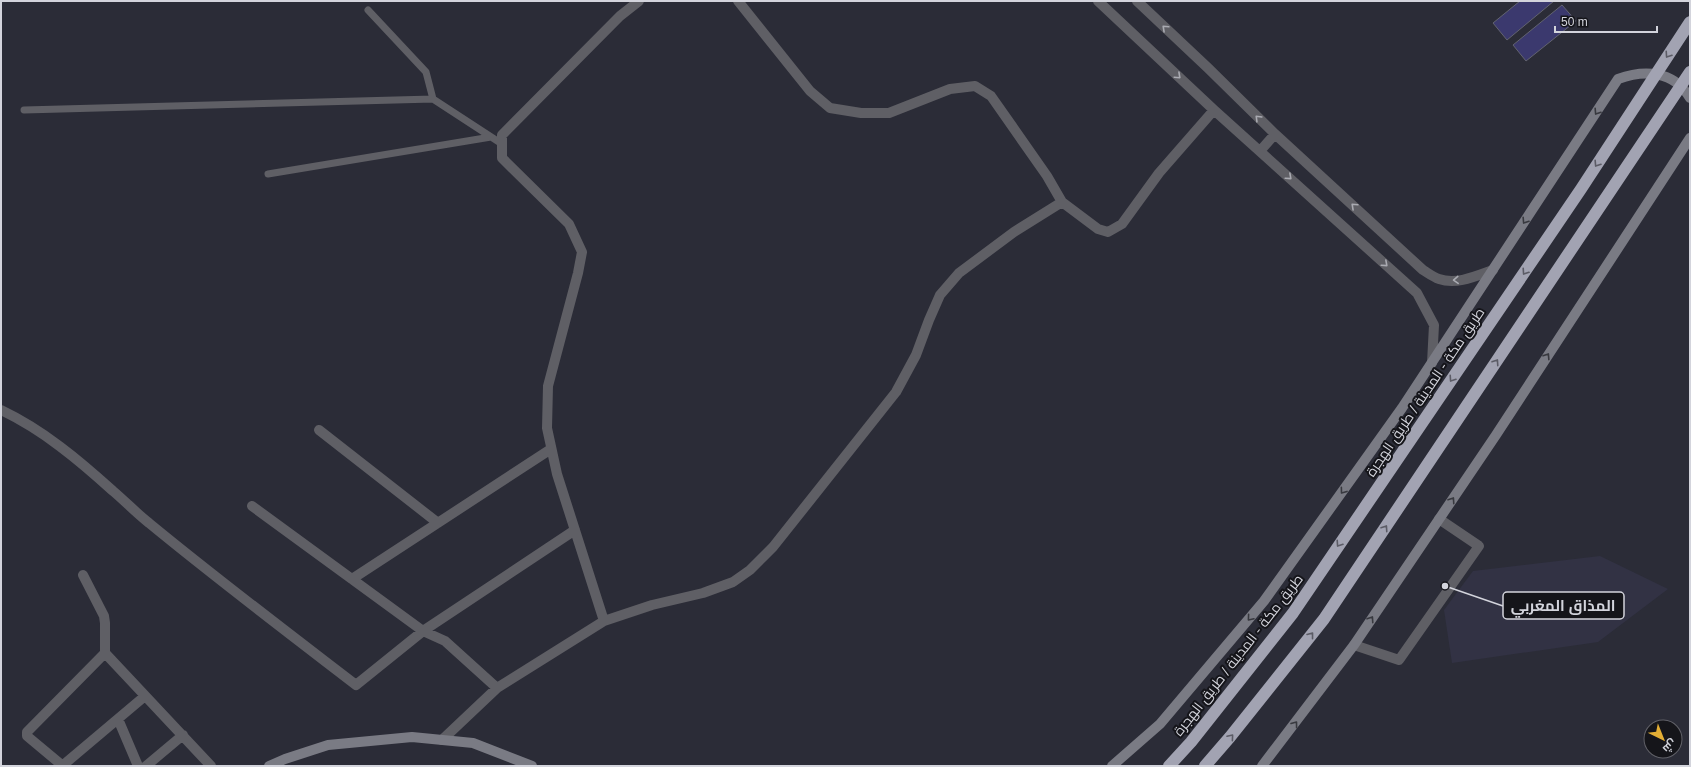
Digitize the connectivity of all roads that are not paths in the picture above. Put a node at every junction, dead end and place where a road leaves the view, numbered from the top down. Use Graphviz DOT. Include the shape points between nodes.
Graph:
graph roads {
  1 [pos="639,1"];
  2 [pos="738,1"];
  3 [pos="1098,1"];
  4 [pos="1137,1"];
  5 [pos="368,10"];
  6 [pos="1690,22"];
  7 [pos="1690,72"];
  8 [pos="1690,98"];
  9 [pos="433,99"];
  10 [pos="24,110"];
  11 [pos="1214,110"];
  12 [pos="1275,134"];
  13 [pos="492,137"];
  14 [pos="1690,138"];
  15 [pos="502,144"];
  16 [pos="1260,151"];
  17 [pos="268,174"];
  18 [pos="1062,202"];
  19 [pos="1493,270"];
  20 [pos="1432,363"];
  21 [pos="1,410"];
  22 [pos="319,430"];
  23 [pos="551,448"];
  24 [pos="252,506"];
  25 [pos="1439,519"];
  26 [pos="438,523"];
  27 [pos="575,530"];
  28 [pos="83,575"];
  29 [pos="352,579"];
  30 [pos="604,621"];
  31 [pos="423,631"];
  32 [pos="1354,645"];
  33 [pos="105,653"];
  34 [pos="497,688"];
  35 [pos="145,696"];
  36 [pos="118,719"];
  37 [pos="183,736"];
  38 [pos="442,740"];
  39 [pos="1279,745"];
  40 [pos="63,766"];
  41 [pos="138,766"];
  42 [pos="146,766"];
  43 [pos="211,766"];
  44 [pos="269,766"];
  45 [pos="532,766"];
  46 [pos="1112,766"];
  47 [pos="1169,766"];
  48 [pos="1205,766"];
  49 [pos="1253,766"];
  50 [pos="1262,766"];
  1 -- 15 [label="street" via="620,16 502,135"];
  2 -- 18 [label="street" via="810,91 830,108 889,113 950,89 975,86 991,96 1047,176"];
  3 -- 11 [label="street, one-way"];
  12 -- 4 [label="street, one-way"];
  5 -- 9 [label="lane" via="426,72"];
  6 -- 47 [label="highway, طريق مكة - المدينة / طريق الهجرة, one-way" via="1581,189 1293,613"];
  48 -- 7 [label="highway, one-way" via="1324,619"];
  8 -- 19 [label="main road, one-way" via="1676,83 1663,76 1648,73 1632,74 1618,79"];
  9 -- 10 [label="lane"];
  9 -- 13 [label="lane"];
  11 -- 16 [label="street"];
  11 -- 18 [label="street" via="1159,173 1122,224 1108,232 1098,229"];
  12 -- 16 [label="street"];
  19 -- 12 [label="street, one-way" via="1455,281 1440,279 1422,270"];
  13 -- 15 [label="lane"];
  13 -- 17 [label="lane"];
  25 -- 14 [label="main road, one-way"];
  15 -- 23 [label="street" via="502,158 569,224 582,252 548,386 547,428"];
  16 -- 20 [label="street, one-way" via="1417,293 1434,326"];
  18 -- 30 [label="street" via="1014,232 959,273 940,295 916,355 896,392 773,547 750,570 733,582 703,593 652,605"];
  19 -- 20 [label="main road"];
  20 -- 46 [label="main road, one-way" via="1264,601 1160,724"];
  21 -- 31 [label="street" via="25,421 60,446 203,568 356,685"];
  22 -- 26 [label="street"];
  23 -- 26 [label="street"];
  23 -- 27 [label="street"];
  24 -- 29 [label="street"];
  32 -- 25 [label="main road, one-way"];
  25 -- 32 [label="street" via="1480,546 1399,660"];
  26 -- 29 [label="street"];
  27 -- 30 [label="street"];
  27 -- 31 [label="street"];
  28 -- 33 [label="street" via="104,616"];
  29 -- 31 [label="street"];
  30 -- 34 [label="street"];
  31 -- 34 [label="street" via="445,641"];
  39 -- 32 [label="main road, one-way"];
  33 -- 35 [label="street"];
  33 -- 40 [label="street" via="27,732 27,736"];
  34 -- 38 [label="street"];
  35 -- 36 [label="street"];
  35 -- 37 [label="street"];
  36 -- 40 [label="street"];
  36 -- 41 [label="street"];
  37 -- 42 [label="street"];
  37 -- 43 [label="street"];
  38 -- 44 [label="main road" via="412,737 328,745"];
  38 -- 45 [label="main road" via="474,743"];
  39 -- 49 [label="main road"];
  39 -- 50 [label="main road"];
}
